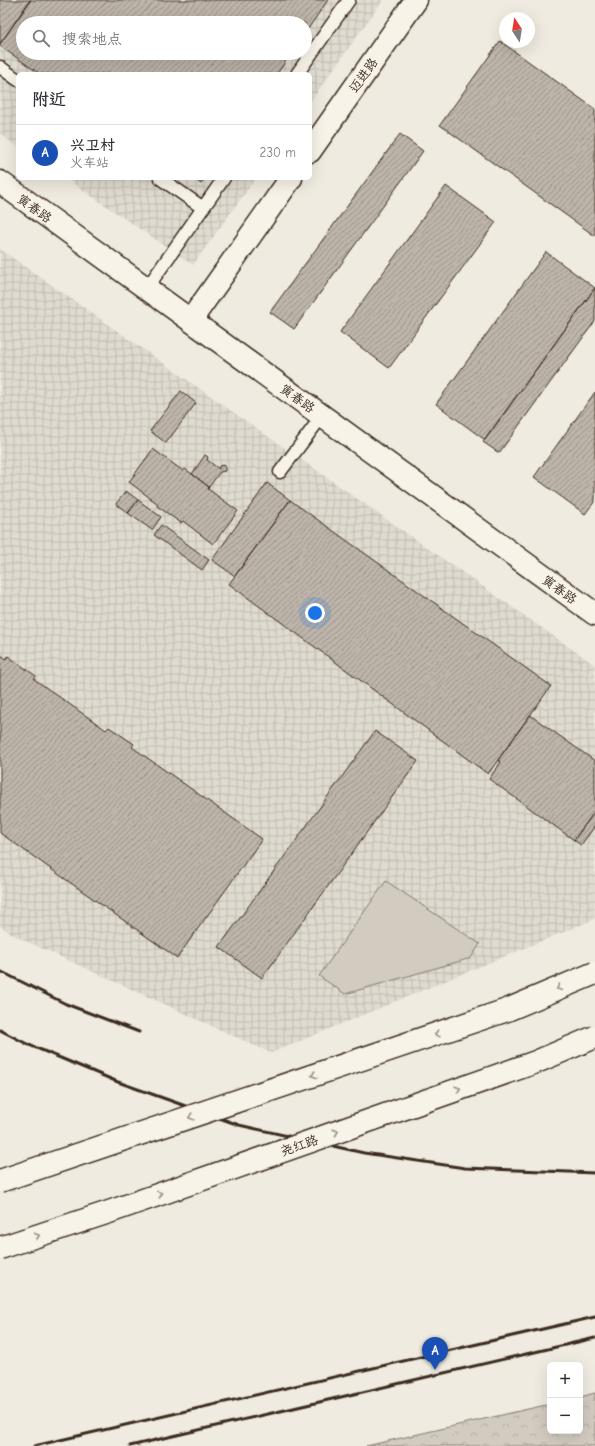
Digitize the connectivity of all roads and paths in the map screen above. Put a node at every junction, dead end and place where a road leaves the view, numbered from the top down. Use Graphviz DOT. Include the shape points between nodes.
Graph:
graph roads {
  1 [pos="349,0"];
  2 [pos="416,0"];
  3 [pos="312,53"];
  4 [pos="307,60"];
  5 [pos="0,67"];
  6 [pos="298,72"];
  7 [pos="16,79"];
  8 [pos="312,148"];
  9 [pos="163,180"];
  10 [pos="223,180"];
  11 [pos="290,180"];
  12 [pos="0,182"];
  13 [pos="203,208"];
  14 [pos="147,288"];
  15 [pos="191,320"];
  16 [pos="322,416"];
  17 [pos="280,472"];
  18 [pos="595,614"];
  19 [pos="595,973"];
  20 [pos="595,1037"];
  21 [pos="0,1181"];
  22 [pos="0,1248"];
  1 -- 3 [label="lane"];
  2 -- 8 [label="main road, 迈进路"];
  4 -- 6 [label="lane"];
  5 -- 7 [label="lane"];
  9 -- 13 [label="lane"];
  10 -- 13 [label="lane"];
  11 -- 15 [label="main road"];
  12 -- 14 [label="main road, 寅春路"];
  13 -- 14 [label="lane"];
  14 -- 15 [label="main road, 寅春路"];
  15 -- 16 [label="main road, 寅春路"];
  16 -- 17 [label="lane"];
  16 -- 18 [label="main road, 寅春路"];
  19 -- 21 [label="main road, one-way, bridge" via="507,1010"];
  22 -- 20 [label="main road, 尧红路, one-way, bridge" via="513,1070"];
}
